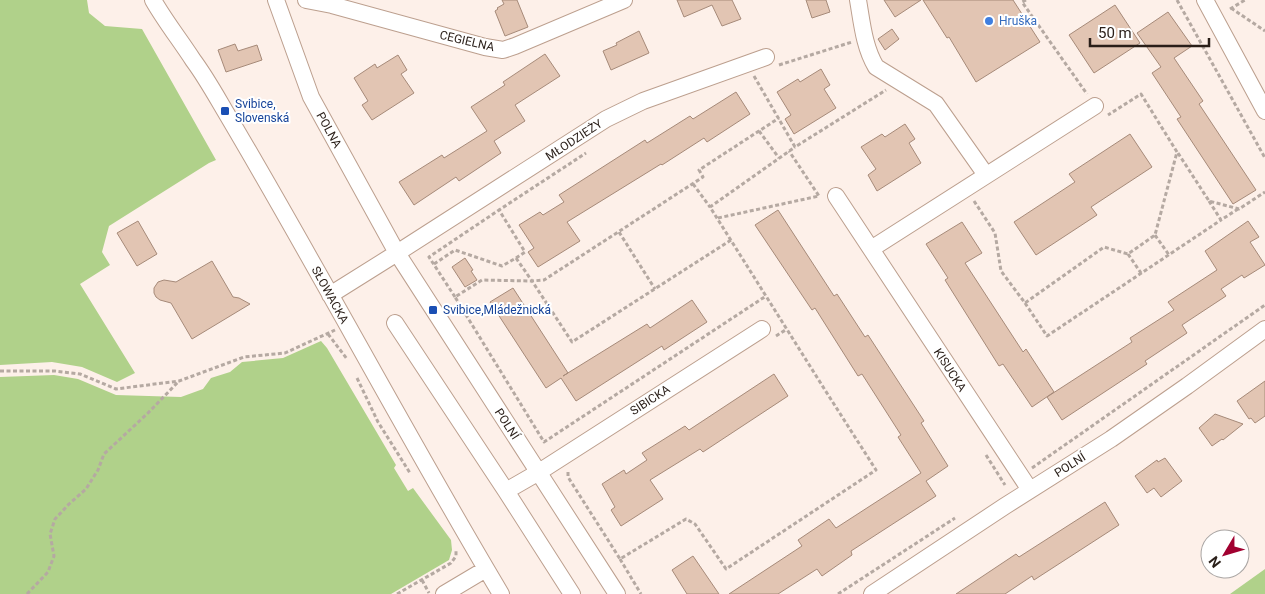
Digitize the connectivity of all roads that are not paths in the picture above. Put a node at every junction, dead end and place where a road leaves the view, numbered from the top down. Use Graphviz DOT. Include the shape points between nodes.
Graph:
graph roads {
  1 [pos="153,0"];
  2 [pos="276,0"];
  3 [pos="306,0"];
  4 [pos="624,0"];
  5 [pos="858,0"];
  6 [pos="1205,0"];
  7 [pos="769,62"];
  8 [pos="1095,106"];
  9 [pos="1265,111"];
  10 [pos="986,175"];
  11 [pos="836,196"];
  12 [pos="871,249"];
  13 [pos="397,254"];
  14 [pos="330,294"];
  15 [pos="395,323"];
  16 [pos="1265,330"];
  17 [pos="766,334"];
  18 [pos="538,472"];
  19 [pos="506,490"];
  20 [pos="1030,490"];
  21 [pos="486,569"];
  22 [pos="444,594"];
  23 [pos="501,594"];
  24 [pos="572,594"];
  25 [pos="617,594"];
  26 [pos="872,594"];
  1 -- 14 [label="street, SŁOWACKA" via="225,111"];
  2 -- 13 [label="street, POLNA" via="311,97"];
  3 -- 4 [label="street, CEGIELNA" via="503,50"];
  5 -- 10 [label="street" via="866,47 876,67 936,104"];
  6 -- 9 [label="street"];
  7 -- 13 [label="street, MŁODZIEŻY" via="643,101 606,119"];
  8 -- 10 [label="street"];
  10 -- 12 [label="street"];
  11 -- 12 [label="street, KISUCKA"];
  12 -- 20 [label="street, KISUCKA"];
  13 -- 14 [label="street, MŁODZIEŻY"];
  13 -- 18 [label="street, POLNÍ"];
  14 -- 21 [label="street, SŁOWACKA"];
  15 -- 19 [label="street"];
  16 -- 20 [label="street, POLNÍ" via="1112,439"];
  17 -- 18 [label="street, SIBICKA"];
  18 -- 19 [label="street, SIBICKA"];
  18 -- 25 [label="street, POLNÍ"];
  19 -- 24 [label="street"];
  20 -- 26 [label="street, POLNÍ"];
  21 -- 22 [label="street"];
  21 -- 23 [label="street, SŁOWACKA"];
}
